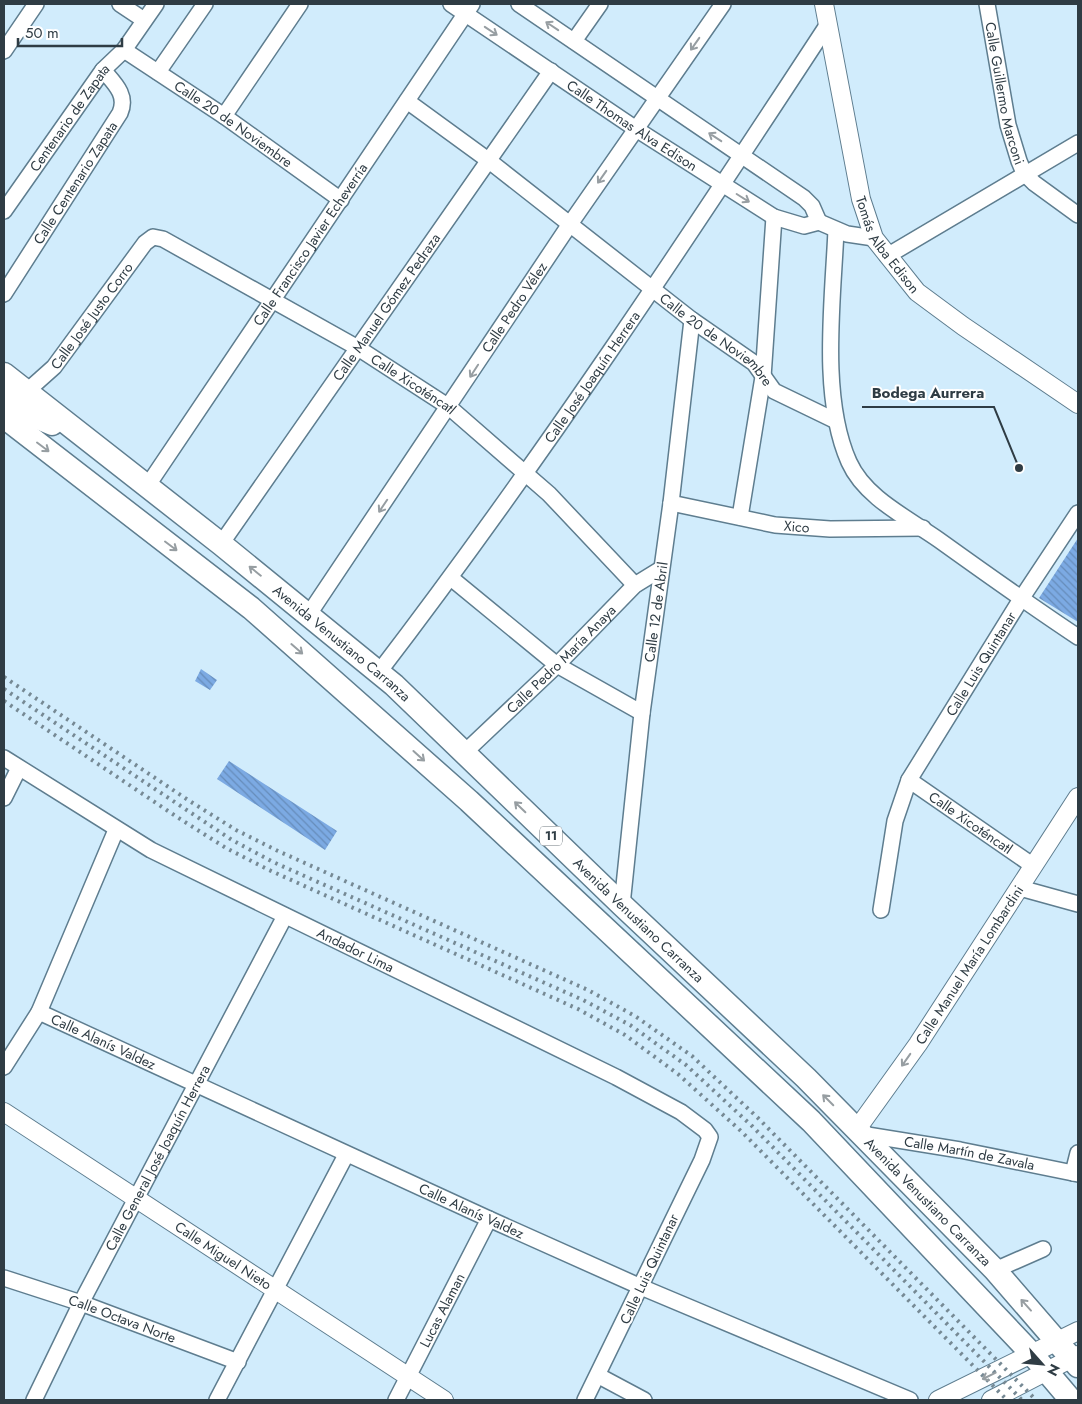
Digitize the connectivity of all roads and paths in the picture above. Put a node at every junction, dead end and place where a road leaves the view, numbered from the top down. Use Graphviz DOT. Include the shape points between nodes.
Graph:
graph roads {
  1 [pos="36,4"];
  2 [pos="120,4"];
  3 [pos="156,4"];
  4 [pos="204,4"];
  5 [pos="300,4"];
  6 [pos="451,4"];
  7 [pos="519,4"];
  8 [pos="600,4"];
  9 [pos="723,4"];
  10 [pos="824,4"];
  11 [pos="986,4"];
  12 [pos="468,8"];
  13 [pos="144,20"];
  14 [pos="828,24"];
  15 [pos="574,41"];
  16 [pos="124,50"];
  17 [pos="4,51"];
  18 [pos="103,70"];
  19 [pos="551,71"];
  20 [pos="158,72"];
  21 [pos="657,99"];
  22 [pos="407,101"];
  23 [pos="224,116"];
  24 [pos="636,129"];
  25 [pos="1078,143"];
  26 [pos="742,155"];
  27 [pos="488,160"];
  28 [pos="1024,173"];
  29 [pos="722,185"];
  30 [pos="341,200"];
  31 [pos="4,212"];
  32 [pos="1078,215"];
  33 [pos="774,217"];
  34 [pos="819,222"];
  35 [pos="570,224"];
  36 [pos="836,230"];
  37 [pos="152,236"];
  38 [pos="874,238"];
  39 [pos="887,256"];
  40 [pos="654,289"];
  41 [pos="4,294"];
  42 [pos="273,302"];
  43 [pos="692,320"];
  44 [pos="358,348"];
  45 [pos="4,374"];
  46 [pos="763,377"];
  47 [pos="26,392"];
  48 [pos="4,395"];
  49 [pos="1078,404"];
  50 [pos="449,408"];
  51 [pos="4,417"];
  52 [pos="836,421"];
  53 [pos="77,430"];
  54 [pos="525,475"];
  55 [pos="148,485"];
  56 [pos="671,503"];
  57 [pos="1078,513"];
  58 [pos="740,517"];
  59 [pos="923,528"];
  60 [pos="221,544"];
  61 [pos="661,569"];
  62 [pos="451,578"];
  63 [pos="634,585"];
  64 [pos="1021,599"];
  65 [pos="309,614"];
  66 [pos="1078,637"];
  67 [pos="557,665"];
  68 [pos="379,672"];
  69 [pos="642,713"];
  70 [pos="464,753"];
  71 [pos="4,758"];
  72 [pos="19,768"];
  73 [pos="909,780"];
  74 [pos="1078,797"];
  75 [pos="4,798"];
  76 [pos="116,830"];
  77 [pos="1032,865"];
  78 [pos="1020,888"];
  79 [pos="1078,904"];
  80 [pos="622,905"];
  81 [pos="882,910"];
  82 [pos="285,916"];
  83 [pos="39,1012"];
  84 [pos="4,1067"];
  85 [pos="197,1084"];
  86 [pos="4,1112"];
  87 [pos="859,1132"];
  88 [pos="710,1137"];
  89 [pos="1078,1153"];
  90 [pos="346,1155"];
  91 [pos="1076,1174"];
  92 [pos="136,1199"];
  93 [pos="488,1219"];
  94 [pos="1043,1248"];
  95 [pos="995,1270"];
  96 [pos="4,1278"];
  97 [pos="641,1287"];
  98 [pos="276,1290"];
  99 [pos="81,1303"];
  100 [pos="1078,1331"];
  101 [pos="1032,1354"];
  102 [pos="1073,1356"];
  103 [pos="238,1362"];
  104 [pos="1046,1372"];
  105 [pos="598,1376"];
  106 [pos="409,1377"];
  107 [pos="34,1400"];
  108 [pos="218,1400"];
  109 [pos="396,1400"];
  110 [pos="444,1400"];
  111 [pos="585,1400"];
  112 [pos="644,1400"];
  113 [pos="910,1400"];
  114 [pos="938,1400"];
  115 [pos="990,1400"];
  116 [pos="1071,1400"];
  1 -- 17 [label="street"];
  2 -- 13 [label="street"];
  3 -- 13 [label="street, Centenario de Zapata"];
  4 -- 20 [label="street"];
  5 -- 23 [label="street"];
  6 -- 12 [label="street, Calle Thomas Alva Edison"];
  15 -- 7 [label="street, one-way"];
  8 -- 15 [label="street"];
  9 -- 21 [label="street, Calle Pedro Vélez, one-way"];
  10 -- 14 [label="street, Tomás Alba Edison"];
  11 -- 28 [label="street, Calle Guillermo Marconi" via="1008,125"];
  12 -- 19 [label="street, Calle Thomas Alva Edison, one-way"];
  12 -- 22 [label="street, Calle Francisco Javier Echeverría"];
  13 -- 16 [label="street, Centenario de Zapata"];
  14 -- 26 [label="street, Calle José Joaquín Herrera"];
  14 -- 38 [label="street, Tomás Alba Edison" via="861,199"];
  15 -- 21 [label="street"];
  16 -- 18 [label="street, Centenario de Zapata"];
  16 -- 20 [label="street, Calle 20 de Noviembre"];
  18 -- 31 [label="street, Centenario de Zapata"];
  18 -- 41 [label="street, Calle Centenario Zapata" via="124,100 120,113"];
  19 -- 24 [label="street, Calle Thomas Alva Edison"];
  19 -- 27 [label="street, Calle Manuel Gómez Pedraza"];
  20 -- 23 [label="street, Calle 20 de Noviembre"];
  21 -- 24 [label="street, Calle Pedro Vélez"];
  26 -- 21 [label="street, one-way"];
  22 -- 27 [label="street, Calle 20 de Noviembre"];
  22 -- 30 [label="street, Calle Francisco Javier Echeverría"];
  23 -- 30 [label="street, Calle 20 de Noviembre"];
  24 -- 29 [label="street, Calle Thomas Alva Edison"];
  24 -- 35 [label="street, Calle Pedro Vélez, one-way"];
  25 -- 28 [label="street"];
  26 -- 29 [label="street, Calle José Joaquín Herrera"];
  26 -- 34 [label="street" via="804,198 812,206"];
  27 -- 35 [label="street, Calle 20 de Noviembre"];
  27 -- 44 [label="street, Calle Manuel Gómez Pedraza"];
  28 -- 32 [label="street, Calle Guillermo Marconi"];
  28 -- 39 [label="street"];
  29 -- 33 [label="street, Calle Thomas Alva Edison, one-way"];
  29 -- 40 [label="street, Calle José Joaquín Herrera"];
  30 -- 42 [label="street, Calle Francisco Javier Echeverría"];
  33 -- 34 [label="street, Calle Thomas Alva Edison" via="804,226"];
  33 -- 46 [label="street"];
  34 -- 36 [label="street"];
  35 -- 40 [label="street, Calle 20 de Noviembre"];
  35 -- 50 [label="street, Calle Pedro Vélez, one-way"];
  36 -- 38 [label="street"];
  36 -- 52 [label="street" via="831,368"];
  37 -- 42 [label="street, Calle Xicoténcatl" via="188,251"];
  37 -- 47 [label="street, Calle José Justo Corro" via="54,367"];
  38 -- 39 [label="street, Tomás Alba Edison"];
  39 -- 49 [label="street, Tomás Alba Edison" via="917,292 935,306"];
  40 -- 43 [label="street, Calle 20 de Noviembre"];
  40 -- 54 [label="street, Calle José Joaquín Herrera"];
  42 -- 44 [label="street, Calle Xicoténcatl"];
  42 -- 55 [label="street, Calle Francisco Javier Echeverría"];
  43 -- 46 [label="street, Calle 20 de Noviembre" via="754,363"];
  43 -- 56 [label="street, Calle 12 de Abril"];
  44 -- 50 [label="street, Calle Xicoténcatl"];
  44 -- 60 [label="street, Calle Manuel Gómez Pedraza"];
  45 -- 47 [label="main road, Avenida Venustiano Carranza / 11"];
  46 -- 52 [label="street, Calle 20 de Noviembre" via="774,391"];
  46 -- 58 [label="street"];
  47 -- 53 [label="main road, Avenida Venustiano Carranza / 11"];
  48 -- 53 [label="main road" via="43,421"];
  50 -- 54 [label="street, Calle Xicoténcatl"];
  50 -- 65 [label="street, Calle Pedro Vélez, one-way"];
  51 -- 101 [label="main road, Avenida Venustiano Carranza / 11, one-way" via="251,608 456,789 810,1121"];
  52 -- 59 [label="street" via="858,478 874,494"];
  53 -- 55 [label="main road, Avenida Venustiano Carranza / 11"];
  54 -- 62 [label="street, Calle José Joaquín Herrera"];
  54 -- 63 [label="street, Calle Xicoténcatl" via="549,494"];
  55 -- 60 [label="main road, Avenida Venustiano Carranza / 11"];
  56 -- 58 [label="street, Xico"];
  56 -- 61 [label="street, Calle 12 de Abril"];
  57 -- 64 [label="street, Calle Luis Quintanar"];
  58 -- 59 [label="street, Xico" via="830,529"];
  59 -- 64 [label="street"];
  65 -- 60 [label="main road, Avenida Venustiano Carranza / 11, one-way"];
  61 -- 63 [label="street, Calle Pedro María Anaya"];
  61 -- 69 [label="street, Calle 12 de Abril"];
  62 -- 67 [label="street"];
  62 -- 68 [label="street, Calle José Joaquín Herrera"];
  63 -- 67 [label="street, Calle Pedro María Anaya"];
  64 -- 66 [label="street"];
  64 -- 73 [label="street, Calle Luis Quintanar"];
  65 -- 68 [label="main road, Avenida Venustiano Carranza / 11"];
  67 -- 69 [label="street"];
  67 -- 70 [label="street, Calle Pedro María Anaya"];
  68 -- 70 [label="main road, Avenida Venustiano Carranza / 11"];
  69 -- 80 [label="street, Calle 12 de Abril"];
  80 -- 70 [label="main road, Avenida Venustiano Carranza / 11, one-way"];
  71 -- 72 [label="street, Andador Lima"];
  72 -- 75 [label="street"];
  72 -- 76 [label="street, Andador Lima"];
  73 -- 77 [label="street, Calle Xicoténcatl"];
  73 -- 81 [label="street, Calle Luis Quintanar" via="895,821"];
  74 -- 77 [label="street, Calle Manuel María Lombardini"];
  76 -- 82 [label="street, Andador Lima"];
  76 -- 83 [label="street"];
  77 -- 78 [label="street, Calle Manuel María Lombardini"];
  78 -- 79 [label="street"];
  78 -- 87 [label="street, Calle Manuel María Lombardini, one-way"];
  87 -- 80 [label="main road, Avenida Venustiano Carranza / 11, one-way" via="767,1039"];
  82 -- 85 [label="street, Calle General José Joaquín Herrera"];
  82 -- 88 [label="street, Andador Lima" via="616,1077 681,1112"];
  83 -- 84 [label="street"];
  83 -- 85 [label="street, Calle Alanís Valdez"];
  85 -- 90 [label="street, Calle Alanís Valdez"];
  85 -- 92 [label="street, Calle General José Joaquín Herrera"];
  86 -- 92 [label="street, Calle Miguel Nieto"];
  87 -- 91 [label="street, Calle Martín de Zavala"];
  87 -- 95 [label="main road, Avenida Venustiano Carranza / 11"];
  88 -- 97 [label="street, Calle Luis Quintanar"];
  89 -- 91 [label="street"];
  90 -- 93 [label="street, Calle Alanís Valdez"];
  90 -- 98 [label="street"];
  92 -- 98 [label="street, Calle Miguel Nieto"];
  92 -- 99 [label="street, Calle General José Joaquín Herrera"];
  93 -- 97 [label="street, Calle Alanís Valdez"];
  93 -- 106 [label="street, Lucas Alaman"];
  94 -- 95 [label="street"];
  102 -- 95 [label="main road, Avenida Venustiano Carranza / 11, one-way"];
  96 -- 99 [label="street, Calle Octava Norte"];
  97 -- 105 [label="street, Calle Luis Quintanar"];
  97 -- 113 [label="street, Calle Alanís Valdez"];
  98 -- 103 [label="street"];
  98 -- 106 [label="street, Calle Miguel Nieto"];
  99 -- 103 [label="street, Calle Octava Norte"];
  99 -- 107 [label="street, Calle General José Joaquín Herrera"];
  100 -- 102 [label="street"];
  101 -- 102 [label="street"];
  101 -- 104 [label="main road, Avenida Venustiano Carranza / 11"];
  101 -- 114 [label="street, one-way"];
  102 -- 104 [label="street"];
  103 -- 108 [label="street"];
  104 -- 115 [label="street"];
  104 -- 116 [label="main road, Avenida Venustiano Carranza / 11"];
  105 -- 111 [label="street, Calle Luis Quintanar"];
  105 -- 112 [label="street"];
  106 -- 109 [label="street, Lucas Alaman"];
  106 -- 110 [label="street, Calle Miguel Nieto"];
}
